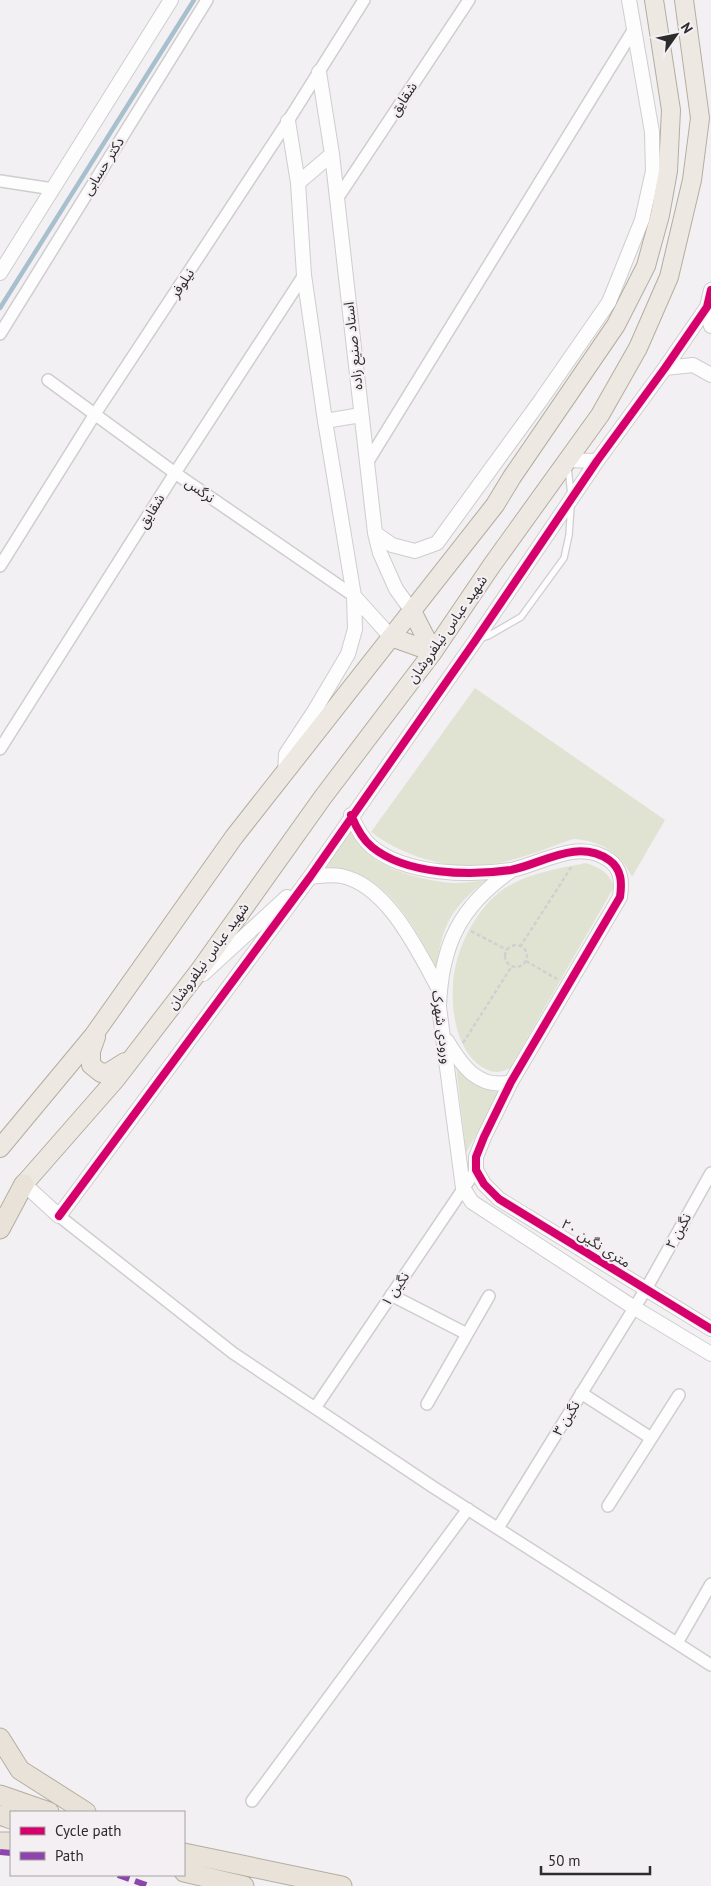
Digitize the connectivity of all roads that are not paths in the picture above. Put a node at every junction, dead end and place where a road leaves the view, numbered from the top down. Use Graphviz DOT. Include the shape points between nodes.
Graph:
graph roads {
  1 [pos="171,0"];
  2 [pos="206,0"];
  3 [pos="364,0"];
  4 [pos="469,0"];
  5 [pos="629,0"];
  6 [pos="654,0"];
  7 [pos="684,0"];
  8 [pos="634,30"];
  9 [pos="318,72"];
  10 [pos="288,122"];
  11 [pos="332,154"];
  12 [pos="0,180"];
  13 [pos="298,183"];
  14 [pos="53,189"];
  15 [pos="337,199"];
  16 [pos="0,273"];
  17 [pos="304,275"];
  18 [pos="711,290"];
  19 [pos="707,307"];
  20 [pos="711,326"];
  21 [pos="0,334"];
  22 [pos="665,368"];
  23 [pos="711,375"];
  24 [pos="48,380"];
  25 [pos="95,414"];
  26 [pos="361,415"];
  27 [pos="325,421"];
  28 [pos="567,460"];
  29 [pos="597,460"];
  30 [pos="367,463"];
  31 [pos="175,472"];
  32 [pos="487,474"];
  33 [pos="506,487"];
  34 [pos="571,500"];
  35 [pos="375,533"];
  36 [pos="0,566"];
  37 [pos="354,596"];
  38 [pos="412,611"];
  39 [pos="391,637"];
  40 [pos="474,641"];
  41 [pos="433,652"];
  42 [pos="0,749"];
  43 [pos="285,773"];
  44 [pos="352,815"];
  45 [pos="513,869"];
  46 [pos="310,877"];
  47 [pos="440,991"];
  48 [pos="183,992"];
  49 [pos="101,1025"];
  50 [pos="444,1036"];
  51 [pos="133,1058"];
  52 [pos="511,1082"];
  53 [pos="0,1148"];
  54 [pos="476,1170"];
  55 [pos="711,1174"];
  56 [pos="24,1184"];
  57 [pos="463,1188"];
  58 [pos="59,1216"];
  59 [pos="0,1229"];
  60 [pos="646,1289"];
  61 [pos="391,1295"];
  62 [pos="489,1296"];
  63 [pos="633,1307"];
  64 [pos="711,1329"];
  65 [pos="467,1334"];
  66 [pos="711,1354"];
  67 [pos="581,1393"];
  68 [pos="679,1395"];
  69 [pos="428,1404"];
  70 [pos="315,1408"];
  71 [pos="651,1438"];
  72 [pos="608,1506"];
  73 [pos="468,1509"];
  74 [pos="498,1528"];
  75 [pos="711,1584"];
  76 [pos="677,1643"];
  77 [pos="711,1664"];
  78 [pos="0,1738"];
  79 [pos="0,1795"];
  80 [pos="252,1801"];
  81 [pos="47,1811"];
  82 [pos="84,1811"];
  83 [pos="185,1858"];
  84 [pos="244,1886"];
  85 [pos="342,1886"];
  1 -- 14 [label="street"];
  2 -- 21 [label="street, دکتر حسابی"];
  3 -- 9 [label="street, نیلوفر"];
  4 -- 15 [label="street, شقایق"];
  5 -- 8 [label="street"];
  6 -- 33 [label="main road" via="671,110 668,172 646,266 616,325"];
  7 -- 28 [label="main road, شهید عباس نیلفروشان" via="700,118 686,213 669,277 638,348 600,415"];
  8 -- 30 [label="street"];
  8 -- 32 [label="street" via="652,132 653,171 642,220 609,302"];
  9 -- 10 [label="street, نیلوفر"];
  9 -- 11 [label="street, استاد صنیع زاده"];
  10 -- 13 [label="street"];
  10 -- 25 [label="street, نیلوفر"];
  11 -- 13 [label="street"];
  11 -- 15 [label="street, استاد صنیع زاده"];
  12 -- 14 [label="street"];
  13 -- 17 [label="street"];
  14 -- 16 [label="street"];
  15 -- 26 [label="street, استاد صنیع زاده"];
  17 -- 27 [label="street"];
  17 -- 31 [label="street, شقایق"];
  18 -- 19 [label="street"];
  19 -- 20 [label="street"];
  19 -- 22 [label="street"];
  22 -- 23 [label="street" via="693,365"];
  22 -- 29 [label="street"];
  24 -- 25 [label="street, نرگس"];
  25 -- 31 [label="street, نرگس"];
  25 -- 36 [label="street, نیلوفر"];
  26 -- 27 [label="street"];
  26 -- 30 [label="street, استاد صنیع زاده"];
  27 -- 37 [label="street"];
  28 -- 29 [label="street"];
  28 -- 34 [label="lane"];
  28 -- 41 [label="main road, شهید عباس نیلفروشان"];
  29 -- 34 [label="street"];
  30 -- 35 [label="street, استاد صنیع زاده"];
  31 -- 37 [label="street, نرگس"];
  31 -- 42 [label="street, شقایق"];
  32 -- 33 [label="street"];
  32 -- 35 [label="street" via="437,543 415,551 392,545"];
  33 -- 38 [label="main road"];
  34 -- 40 [label="street"];
  34 -- 40 [label="lane" via="564,558 521,617"];
  35 -- 38 [label="street, استاد صنیع زاده" via="396,589"];
  37 -- 39 [label="street"];
  37 -- 43 [label="street" via="355,629 348,654 286,754"];
  38 -- 39 [label="main road"];
  38 -- 41 [label="main road"];
  39 -- 41 [label="main road"];
  39 -- 43 [label="main road"];
  40 -- 44 [label="street"];
  41 -- 48 [label="main road, شهید عباس نیلفروشان" via="323,797"];
  43 -- 49 [label="main road" via="234,837"];
  44 -- 45 [label="street" via="356,828 372,847 395,860 441,872 480,873"];
  44 -- 46 [label="street"];
  45 -- 47 [label="street" via="482,893 458,924 448,950"];
  45 -- 52 [label="street" via="553,856 592,852 614,864 622,885 620,897"];
  46 -- 47 [label="street, ورودی شهرک" via="342,876 380,899 408,936"];
  46 -- 48 [label="street"];
  46 -- 58 [label="street"];
  47 -- 50 [label="street, ورودی شهرک" via="439,1008"];
  48 -- 51 [label="main road, شهید عباس نیلفروشان"];
  49 -- 51 [label="main road" via="91,1051 91,1065 101,1073 109,1072"];
  49 -- 53 [label="main road"];
  50 -- 52 [label="street" via="455,1055 478,1078 489,1084"];
  50 -- 57 [label="street, ورودی شهرک"];
  51 -- 56 [label="main road, شهید عباس نیلفروشان"];
  52 -- 54 [label="street" via="476,1157"];
  54 -- 57 [label="street, نگین ۱"];
  54 -- 60 [label="street, ۲۰ متری نگین" via="499,1199"];
  55 -- 60 [label="street, نگین ۲"];
  56 -- 58 [label="street"];
  56 -- 59 [label="highway"];
  57 -- 61 [label="street, نگین ۱"];
  57 -- 63 [label="street" via="472,1202"];
  58 -- 70 [label="street" via="233,1354"];
  60 -- 63 [label="street, نگین ۲"];
  60 -- 64 [label="street, ۲۰ متری نگین"];
  61 -- 65 [label="street"];
  61 -- 70 [label="street, نگین ۱"];
  62 -- 65 [label="street"];
  63 -- 66 [label="street"];
  63 -- 67 [label="street, نگین ۳"];
  65 -- 69 [label="street"];
  67 -- 71 [label="street"];
  67 -- 74 [label="street, نگین ۳"];
  68 -- 71 [label="street"];
  70 -- 73 [label="street"];
  71 -- 72 [label="street"];
  73 -- 74 [label="street"];
  73 -- 80 [label="street"];
  74 -- 76 [label="street"];
  75 -- 76 [label="street"];
  76 -- 77 [label="street"];
  78 -- 82 [label="highway" via="20,1770"];
  79 -- 81 [label="highway"];
  83 -- 84 [label="highway"];
  83 -- 85 [label="highway"];
}
